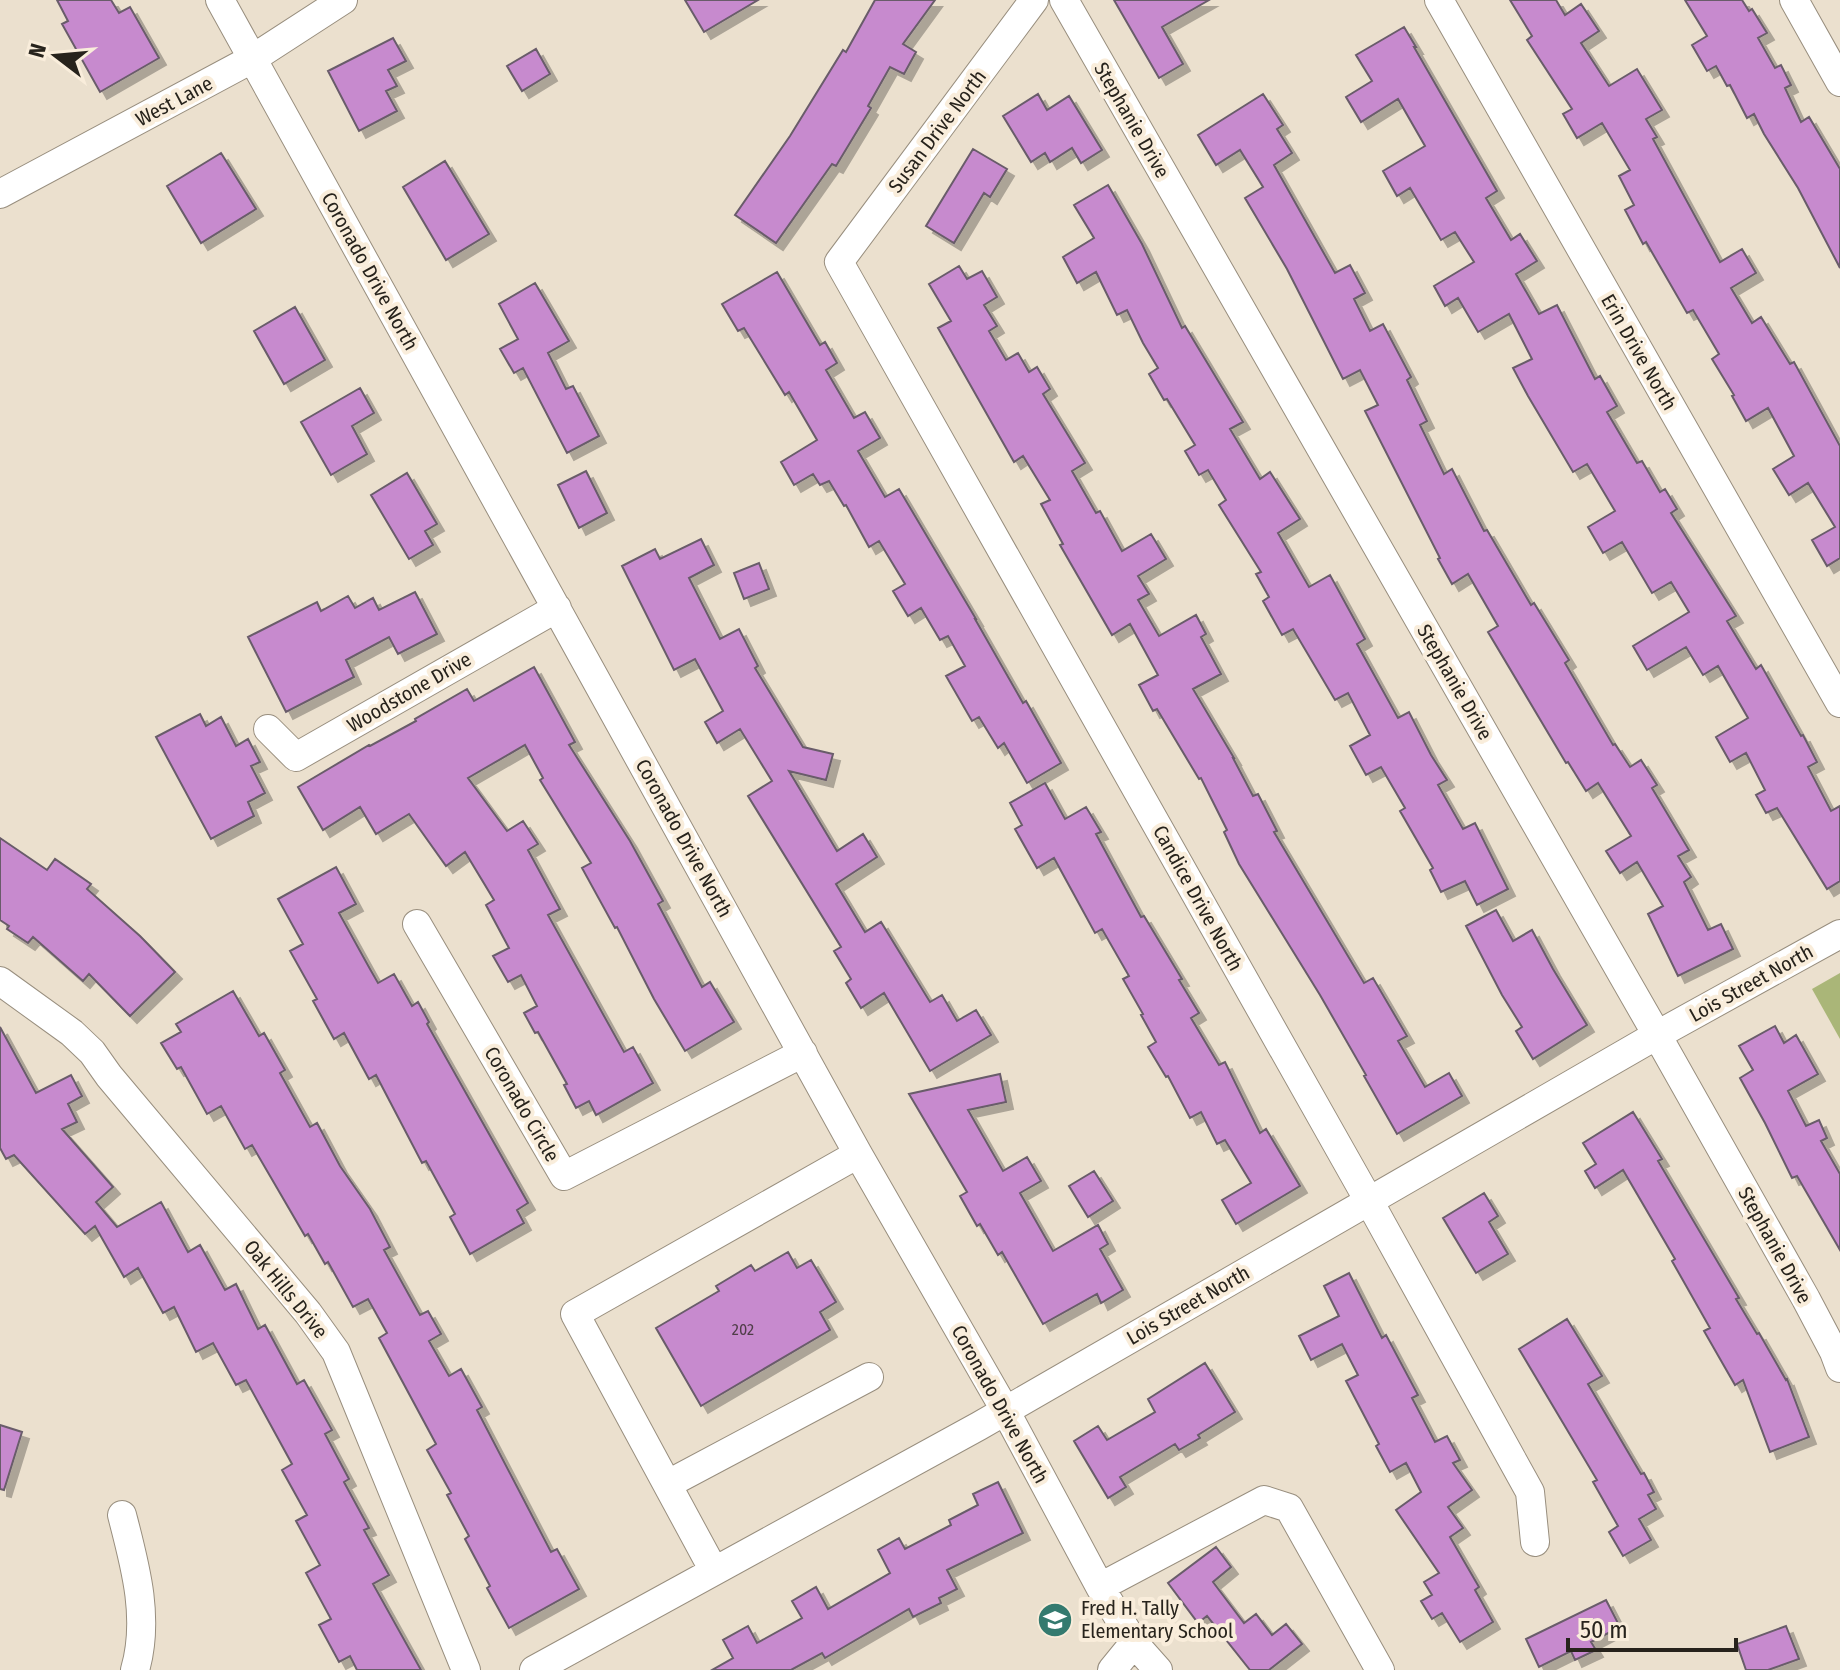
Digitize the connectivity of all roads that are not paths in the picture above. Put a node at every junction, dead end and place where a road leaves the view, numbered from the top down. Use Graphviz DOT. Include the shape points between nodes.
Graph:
graph roads {
  1 [pos="220,0"];
  2 [pos="343,0"];
  3 [pos="1034,0"];
  4 [pos="1064,0"];
  5 [pos="1439,0"];
  6 [pos="1794,0"];
  7 [pos="252,59"];
  8 [pos="1840,82"];
  9 [pos="0,194"];
  10 [pos="839,262"];
  11 [pos="557,608"];
  12 [pos="1840,703"];
  13 [pos="268,729"];
  14 [pos="417,924"];
  15 [pos="1840,934"];
  16 [pos="0,981"];
  17 [pos="1657,1035"];
  18 [pos="803,1053"];
  19 [pos="858,1154"];
  20 [pos="1369,1201"];
  21 [pos="1840,1368"];
  22 [pos="869,1377"];
  23 [pos="1005,1410"];
  24 [pos="668,1484"];
  25 [pos="122,1515"];
  26 [pos="1535,1542"];
  27 [pos="714,1571"];
  28 [pos="1100,1587"];
  29 [pos="1134,1643"];
  30 [pos="135,1670"];
  31 [pos="466,1670"];
  32 [pos="534,1670"];
  33 [pos="1112,1670"];
  34 [pos="1158,1670"];
  35 [pos="1380,1670"];
  1 -- 7 [label="street, Coronado Drive North"];
  2 -- 7 [label="street, West Lane"];
  3 -- 10 [label="street, Susan Drive North"];
  4 -- 17 [label="street, Stephanie Drive"];
  5 -- 12 [label="street, Erin Drive North"];
  6 -- 8 [label="street"];
  7 -- 9 [label="street, West Lane"];
  7 -- 11 [label="street, Coronado Drive North"];
  10 -- 20 [label="street, Candice Drive North"];
  11 -- 13 [label="street, Woodstone Drive" via="296,757"];
  11 -- 18 [label="street, Coronado Drive North"];
  14 -- 18 [label="street, Coronado Circle" via="564,1176"];
  15 -- 17 [label="street, Lois Street North"];
  16 -- 31 [label="street, Oak Hills Drive" via="92,1052 336,1352"];
  17 -- 20 [label="street, Lois Street North"];
  17 -- 21 [label="street, Stephanie Drive"];
  18 -- 19 [label="street, Coronado Drive North"];
  19 -- 23 [label="street, Coronado Drive North"];
  19 -- 24 [label="street" via="575,1314"];
  20 -- 23 [label="street, Lois Street North"];
  20 -- 26 [label="street, Candice Drive North" via="1530,1492"];
  22 -- 24 [label="street"];
  23 -- 27 [label="street, Lois Street North"];
  23 -- 28 [label="street, Coronado Drive North"];
  24 -- 27 [label="street"];
  25 -- 30 [label="street" via="141,1596"];
  27 -- 32 [label="street, Lois Street North"];
  28 -- 29 [label="street, Coronado Drive North"];
  28 -- 35 [label="street" via="1264,1500 1289,1508"];
  29 -- 33 [label="street"];
  29 -- 34 [label="street, Coronado Drive North"];
}
